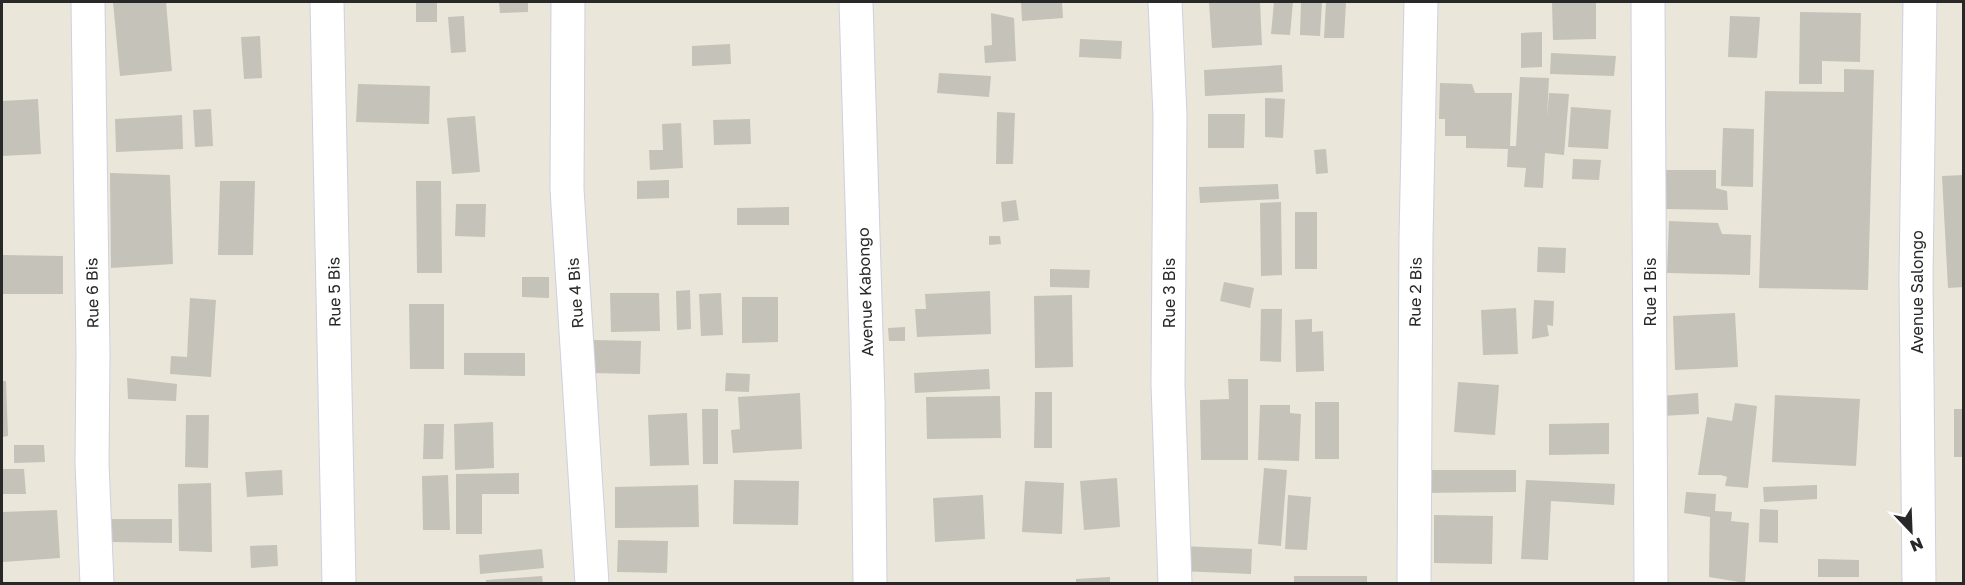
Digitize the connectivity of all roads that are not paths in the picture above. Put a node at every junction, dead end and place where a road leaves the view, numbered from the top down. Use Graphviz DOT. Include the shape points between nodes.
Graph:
graph roads {
  1 [pos="88,2"];
  2 [pos="327,2"];
  3 [pos="568,2"];
  4 [pos="856,2"];
  5 [pos="1166,2"];
  6 [pos="1422,2"];
  7 [pos="1648,2"];
  8 [pos="1920,2"];
  9 [pos="97,584"];
  10 [pos="339,584"];
  11 [pos="592,584"];
  12 [pos="870,584"];
  13 [pos="1175,584"];
  14 [pos="1414,584"];
  15 [pos="1651,584"];
  16 [pos="1919,584"];
  1 -- 9 [label="street, Rue 6 Bis" via="92,464"];
  2 -- 10 [label="street, Rue 5 Bis"];
  3 -- 11 [label="street, Rue 4 Bis" via="567,189"];
  4 -- 12 [label="street, Avenue Kabongo"];
  5 -- 13 [label="street, Rue 3 Bis" via="1170,115 1168,384"];
  6 -- 14 [label="street, Rue 2 Bis"];
  7 -- 15 [label="street, Rue 1 Bis"];
  8 -- 16 [label="street, Avenue Salongo" via="1916,277"];
}
